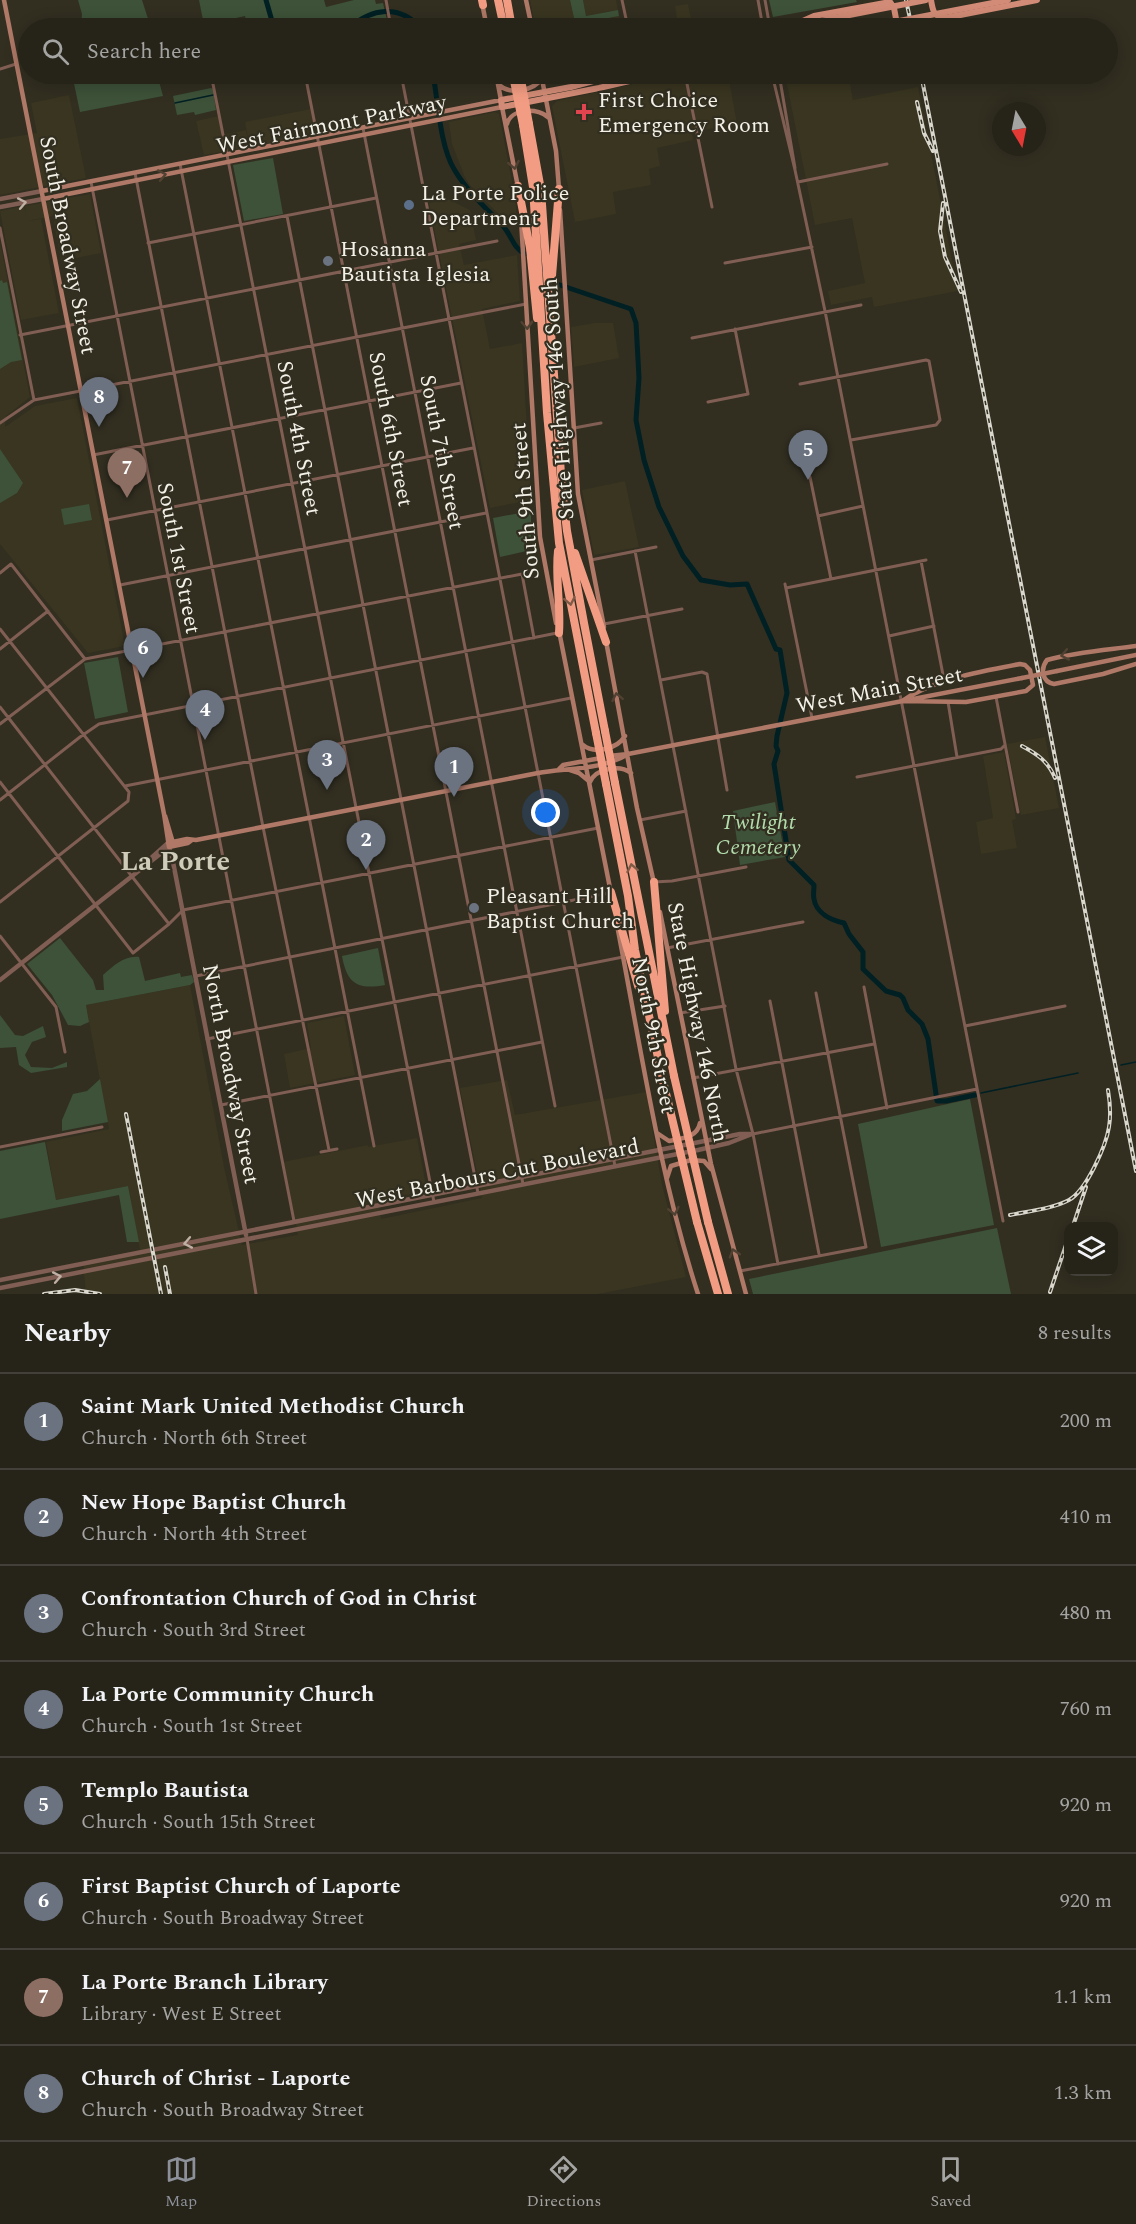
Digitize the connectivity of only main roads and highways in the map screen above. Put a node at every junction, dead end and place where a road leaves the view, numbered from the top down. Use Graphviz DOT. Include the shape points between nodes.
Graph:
graph roads {
  1 [pos="4,0"];
  2 [pos="498,0"];
  3 [pos="507,0"];
  4 [pos="526,0"];
  5 [pos="929,0"];
  6 [pos="1008,0"];
  7 [pos="1037,0"];
  8 [pos="482,2"];
  9 [pos="485,18"];
  10 [pos="502,18"];
  11 [pos="510,18"];
  12 [pos="530,18"];
  13 [pos="810,18"];
  14 [pos="834,18"];
  15 [pos="896,18"];
  16 [pos="915,18"];
  17 [pos="18,74"];
  18 [pos="20,84"];
  19 [pos="497,84"];
  20 [pos="498,84"];
  21 [pos="519,84"];
  22 [pos="537,84"];
  23 [pos="543,84"];
  24 [pos="585,84"];
  25 [pos="601,84"];
  26 [pos="545,96"];
  27 [pos="502,104"];
  28 [pos="455,109"];
  29 [pos="549,117"];
  30 [pos="453,118"];
  31 [pos="526,124"];
  32 [pos="506,126"];
  33 [pos="273,145"];
  34 [pos="274,153"];
  35 [pos="68,186"];
  36 [pos="518,186"];
  37 [pos="559,189"];
  38 [pos="42,191"];
  39 [pos="69,194"];
  40 [pos="43,199"];
  41 [pos="526,247"];
  42 [pos="550,260"];
  43 [pos="524,266"];
  44 [pos="547,413"];
  45 [pos="567,531"];
  46 [pos="559,543"];
  47 [pos="559,633"];
  48 [pos="606,642"];
  49 [pos="1136,646"];
  50 [pos="1136,655"];
  51 [pos="1136,664"];
  52 [pos="902,701"];
  53 [pos="624,736"];
  54 [pos="582,743"];
  55 [pos="628,754"];
  56 [pos="586,763"];
  57 [pos="559,769"];
  58 [pos="631,773"];
  59 [pos="590,782"];
  60 [pos="170,845"];
  61 [pos="654,882"];
  62 [pos="611,892"];
  63 [pos="654,1041"];
  64 [pos="669,1049"];
  65 [pos="701,1119"];
  66 [pos="657,1133"];
  67 [pos="712,1171"];
  68 [pos="667,1181"];
  69 [pos="698,1294"];
  70 [pos="718,1294"];
  71 [pos="728,1294"];
  72 [pos="746,1294"];
  1 -- 17 [label="main road, South Broadway Street"];
  2 -- 10 [label="highway"];
  3 -- 11 [label="highway"];
  4 -- 12 [label="main road"];
  5 -- 7 [label="main road" via="934,14 945,18"];
  5 -- 14 [label="main road, bridge"];
  6 -- 16 [label="main road, bridge"];
  8 -- 9 [label="main road"];
  13 -- 15 [label="main road" via="890,2"];
  18 -- 38 [label="main road, South Broadway Street"];
  19 -- 27 [label="main road"];
  20 -- 22 [label="main road" via="512,91"];
  21 -- 31 [label="highway, bridge"];
  23 -- 26 [label="main road, State Highway 146 South"];
  24 -- 26 [label="main road, West Fairmont Parkway"];
  25 -- 26 [label="main road, West Fairmont Parkway"];
  26 -- 27 [label="main road, West Fairmont Parkway"];
  26 -- 29 [label="main road, State Highway 146 South"];
  27 -- 28 [label="main road, West Fairmont Parkway"];
  27 -- 30 [label="main road, West Fairmont Parkway"];
  27 -- 32 [label="main road"];
  28 -- 30 [label="main road"];
  28 -- 33 [label="main road, West Fairmont Parkway"];
  29 -- 32 [label="main road" via="537,110 514,114"];
  29 -- 37 [label="main road, State Highway 146 South"];
  30 -- 34 [label="main road, West Fairmont Parkway"];
  31 -- 42 [label="highway" via="541,190"];
  31 -- 44 [label="highway"];
  32 -- 36 [label="main road, one-way"];
  33 -- 34 [label="main road"];
  33 -- 35 [label="main road, West Fairmont Parkway"];
  39 -- 34 [label="main road, West Fairmont Parkway, one-way"];
  35 -- 38 [label="main road, West Fairmont Parkway"];
  35 -- 39 [label="main road"];
  36 -- 41 [label="highway" via="526,219"];
  37 -- 42 [label="highway"];
  37 -- 48 [label="main road, State Highway 146 South" via="578,494"];
  38 -- 40 [label="main road, South Broadway Street"];
  39 -- 40 [label="main road, West Fairmont Parkway"];
  40 -- 60 [label="main road, South Broadway Street"];
  41 -- 43 [label="main road, State Highway 146 South"];
  41 -- 44 [label="highway"];
  42 -- 45 [label="highway" via="550,308"];
  43 -- 47 [label="main road, South 9th Street, one-way" via="540,537"];
  44 -- 46 [label="highway"];
  45 -- 48 [label="highway"];
  64 -- 45 [label="highway, one-way, bridge"];
  46 -- 47 [label="highway"];
  46 -- 63 [label="highway, one-way, bridge"];
  47 -- 54 [label="main road, South 9th Street"];
  53 -- 48 [label="main road, State Highway 146 South, one-way"];
  49 -- 51 [label="main road, one-way" via="1058,657 1047,660 1042,668 1045,679 1054,684"];
  50 -- 52 [label="main road, West Main Street, bridge"];
  52 -- 52 [label="main road" via="916,692 970,674 1020,664 1029,668 1033,682 1030,689 996,697"];
  52 -- 55 [label="main road, West Main Street"];
  53 -- 54 [label="main road" via="616,746 592,750"];
  53 -- 55 [label="main road, State Highway 146 South"];
  54 -- 56 [label="main road, South 9th Street"];
  55 -- 56 [label="main road, West Main Street"];
  55 -- 58 [label="main road, State Highway 146 North"];
  56 -- 57 [label="main road, West Main Street" via="563,765"];
  56 -- 59 [label="main road, North 9th Street"];
  57 -- 59 [label="main road" via="576,771"];
  57 -- 60 [label="main road, West Main Street"];
  58 -- 59 [label="main road" via="622,768 598,772"];
  58 -- 61 [label="main road, State Highway 146 North"];
  59 -- 62 [label="main road, North 9th Street"];
  61 -- 64 [label="highway"];
  61 -- 65 [label="main road, State Highway 146 North"];
  62 -- 63 [label="highway"];
  62 -- 66 [label="main road, North 9th Street"];
  63 -- 70 [label="highway, bridge"];
  64 -- 71 [label="highway, bridge"];
  65 -- 66 [label="main road" via="700,1127 692,1135 669,1141"];
  65 -- 67 [label="main road, State Highway 146 North"];
  66 -- 68 [label="main road"];
  67 -- 68 [label="main road" via="704,1161 691,1160 671,1166"];
  72 -- 67 [label="main road, State Highway 146 North, one-way"];
  68 -- 69 [label="main road, one-way"];
}
